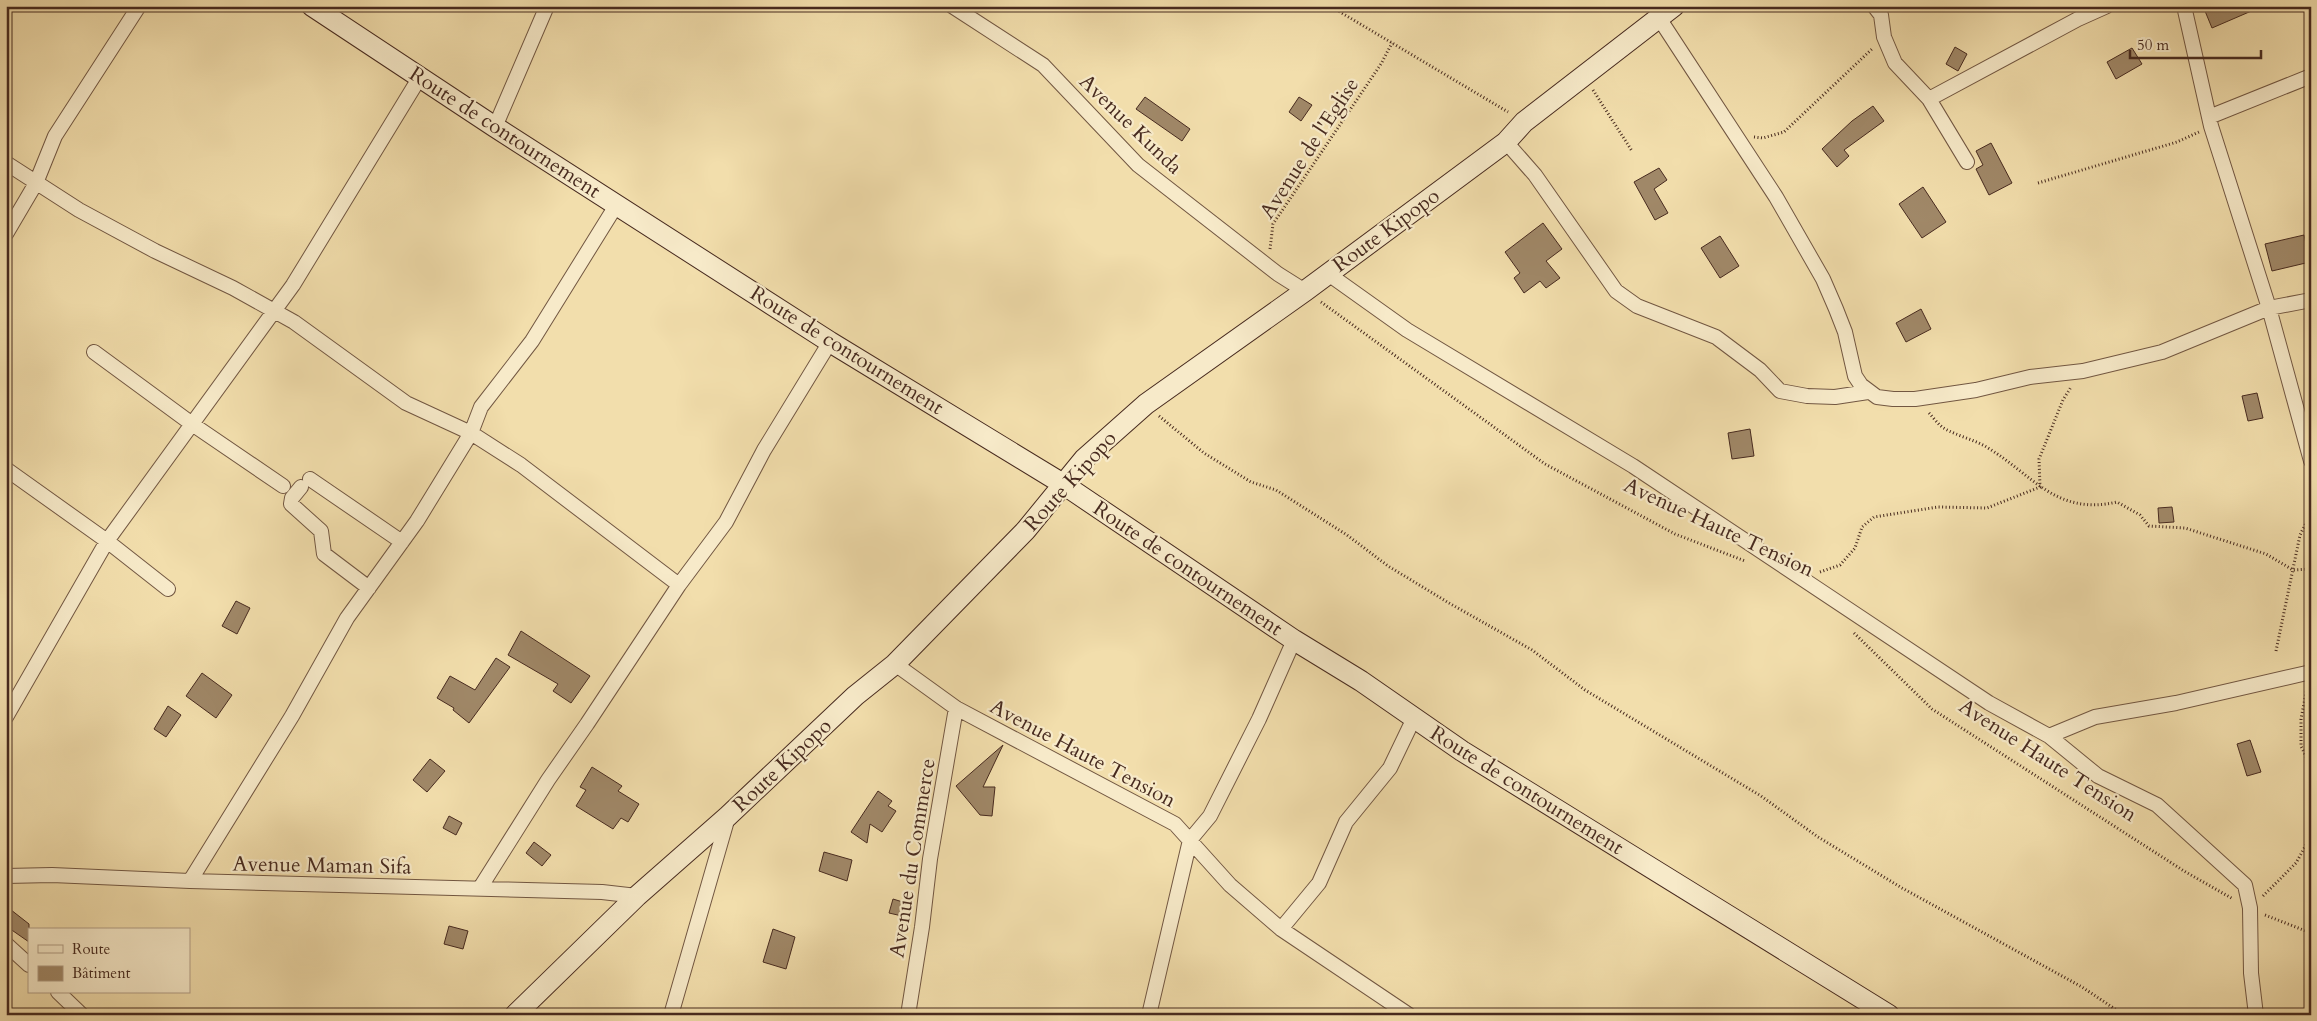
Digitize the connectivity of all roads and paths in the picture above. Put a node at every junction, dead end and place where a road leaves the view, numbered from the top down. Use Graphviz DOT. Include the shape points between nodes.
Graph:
graph roads {
  1 [pos="140,6"];
  2 [pos="312,6"];
  3 [pos="547,6"];
  4 [pos="952,6"];
  5 [pos="1330,6"];
  6 [pos="1874,6"];
  7 [pos="2107,6"];
  8 [pos="2184,6"];
  9 [pos="1666,12"];
  10 [pos="1884,37"];
  11 [pos="1392,43"];
  12 [pos="1584,75"];
  13 [pos="2311,76"];
  14 [pos="420,78"];
  15 [pos="1929,99"];
  16 [pos="2210,121"];
  17 [pos="1524,122"];
  18 [pos="496,128"];
  19 [pos="1736,134"];
  20 [pos="1506,142"];
  21 [pos="1632,151"];
  22 [pos="6,162"];
  23 [pos="1967,162"];
  24 [pos="36,183"];
  25 [pos="2038,183"];
  26 [pos="617,204"];
  27 [pos="6,234"];
  28 [pos="1328,273"];
  29 [pos="1278,274"];
  30 [pos="1305,291"];
  31 [pos="2311,300"];
  32 [pos="2269,308"];
  33 [pos="274,312"];
  34 [pos="830,342"];
  35 [pos="94,352"];
  36 [pos="2083,371"];
  37 [pos="1868,392"];
  38 [pos="1915,399"];
  39 [pos="1146,404"];
  40 [pos="192,424"];
  41 [pos="471,433"];
  42 [pos="2311,461"];
  43 [pos="6,470"];
  44 [pos="1063,484"];
  45 [pos="284,486"];
  46 [pos="2040,487"];
  47 [pos="2311,513"];
  48 [pos="107,541"];
  49 [pos="402,542"];
  50 [pos="1753,564"];
  51 [pos="2311,569"];
  52 [pos="2293,570"];
  53 [pos="1802,577"];
  54 [pos="679,585"];
  55 [pos="368,588"];
  56 [pos="168,589"];
  57 [pos="1849,629"];
  58 [pos="1294,640"];
  59 [pos="2276,651"];
  60 [pos="896,664"];
  61 [pos="2309,673"];
  62 [pos="956,708"];
  63 [pos="6,717"];
  64 [pos="1414,718"];
  65 [pos="2049,736"];
  66 [pos="2311,767"];
  67 [pos="728,816"];
  68 [pos="2311,836"];
  69 [pos="1190,840"];
  70 [pos="6,876"];
  71 [pos="190,881"];
  72 [pos="480,888"];
  73 [pos="637,896"];
  74 [pos="2250,908"];
  75 [pos="1281,929"];
  76 [pos="2311,933"];
  77 [pos="6,944"];
  78 [pos="28,964"];
  79 [pos="60,994"];
  80 [pos="82,1015"];
  81 [pos="515,1015"];
  82 [pos="671,1015"];
  83 [pos="908,1015"];
  84 [pos="1149,1015"];
  85 [pos="1409,1015"];
  86 [pos="1889,1015"];
  87 [pos="2124,1015"];
  88 [pos="2256,1015"];
  1 -- 24 [label="street" via="55,136"];
  2 -- 14 [label="street, Route de contournement"];
  3 -- 18 [label="street"];
  4 -- 29 [label="street, Avenue Kunda" via="1043,65 1138,165"];
  5 -- 11 [label="path"];
  6 -- 10 [label="street" via="1883,22"];
  7 -- 15 [label="street"];
  8 -- 16 [label="street"];
  9 -- 12 [label="street, Route Kipopo"];
  9 -- 19 [label="street"];
  10 -- 15 [label="street" via="1895,63"];
  10 -- 19 [label="path" via="1784,132 1763,138"];
  11 -- 17 [label="path"];
  11 -- 29 [label="path, Avenue de l'Eglise" via="1273,224 1270,250"];
  12 -- 17 [label="street, Route Kipopo"];
  12 -- 21 [label="path"];
  13 -- 16 [label="street"];
  14 -- 18 [label="street, Route de contournement"];
  14 -- 33 [label="street"];
  15 -- 23 [label="street"];
  16 -- 25 [label="path" via="2177,142"];
  16 -- 32 [label="street"];
  17 -- 20 [label="street, Route Kipopo"];
  18 -- 26 [label="street, Route de contournement"];
  19 -- 37 [label="street" via="1823,280 1845,332 1855,376"];
  20 -- 28 [label="street, Route Kipopo"];
  20 -- 37 [label="street" via="1535,176 1616,291 1637,306 1716,337 1760,370 1780,390 1807,396"];
  22 -- 24 [label="street"];
  24 -- 27 [label="street"];
  24 -- 33 [label="street" via="79,210"];
  26 -- 34 [label="street, Route de contournement"];
  26 -- 41 [label="street" via="532,342 481,407"];
  28 -- 30 [label="street, Route Kipopo"];
  28 -- 53 [label="street" via="1407,330 1633,466"];
  29 -- 30 [label="street, Avenue Kunda"];
  30 -- 39 [label="street, Route Kipopo"];
  30 -- 50 [label="path, Avenue Haute Tension" via="1545,464 1675,534"];
  31 -- 32 [label="street"];
  32 -- 36 [label="street" via="2162,352"];
  32 -- 42 [label="street"];
  33 -- 40 [label="street"];
  33 -- 41 [label="street" via="294,322 406,403"];
  34 -- 44 [label="street, Route de contournement"];
  34 -- 54 [label="street" via="764,450 726,522"];
  35 -- 40 [label="street"];
  36 -- 38 [label="street" via="2030,377 1976,390"];
  36 -- 46 [label="path" via="2063,400 2039,459"];
  37 -- 38 [label="street" via="1893,400"];
  38 -- 46 [label="path" via="1942,426 1988,448"];
  39 -- 44 [label="street, Route Kipopo" via="1084,459"];
  39 -- 87 [label="path" via="1204,453 1251,482 1276,490 1347,535 1388,566 1532,650 1584,690 1760,796 1826,842 1902,888 2082,987"];
  40 -- 45 [label="street"];
  40 -- 48 [label="street"];
  41 -- 49 [label="street"];
  41 -- 54 [label="street" via="521,465"];
  43 -- 48 [label="street"];
  44 -- 58 [label="street, Route de contournement"];
  44 -- 60 [label="street, Route Kipopo" via="998,560"];
  46 -- 52 [label="path" via="2064,500 2096,507 2117,502 2140,515 2149,526 2184,528 2238,543"];
  46 -- 53 [label="path" via="1987,508 1938,506 1874,517 1862,527 1855,548 1840,565"];
  47 -- 52 [label="path" via="2300,535"];
  48 -- 56 [label="street"];
  48 -- 63 [label="street"];
  49 -- 55 [label="street"];
  49 -- 55 [label="street" via="305,483 292,498 291,504 321,531 324,554"];
  51 -- 52 [label="path"];
  52 -- 59 [label="path"];
  53 -- 65 [label="street" via="1989,703"];
  54 -- 72 [label="street"];
  55 -- 71 [label="street" via="338,632 292,716"];
  57 -- 74 [label="path, Avenue Haute Tension" via="1932,709 2176,866"];
  58 -- 64 [label="street, Route de contournement"];
  58 -- 69 [label="street" via="1260,719 1210,816"];
  60 -- 62 [label="street, Avenue Haute Tension"];
  60 -- 67 [label="street, Route Kipopo" via="855,696"];
  61 -- 65 [label="street" via="2176,703 2095,717"];
  61 -- 66 [label="path" via="2301,719 2301,746"];
  62 -- 69 [label="street, Avenue Haute Tension" via="1166,819"];
  62 -- 83 [label="street, Avenue du Commerce"];
  64 -- 75 [label="street" via="1390,768 1346,822 1319,883"];
  64 -- 86 [label="street, Route de contournement" via="1462,751"];
  65 -- 74 [label="street" via="2098,776 2157,805 2171,816 2245,885"];
  67 -- 73 [label="street, Route Kipopo"];
  67 -- 82 [label="street"];
  68 -- 74 [label="path" via="2296,863"];
  69 -- 75 [label="street, Avenue Haute Tension" via="1230,885"];
  69 -- 84 [label="street"];
  70 -- 71 [label="street, Avenue Maman Sifa"];
  71 -- 72 [label="street, Avenue Maman Sifa"];
  72 -- 73 [label="street, Avenue Maman Sifa"];
  73 -- 81 [label="street, Route Kipopo"];
  74 -- 76 [label="path, Avenue Haute Tension"];
  74 -- 88 [label="street" via="2251,973"];
  75 -- 85 [label="street, Avenue Haute Tension"];
  77 -- 78 [label="street"];
  79 -- 80 [label="street"];
}
